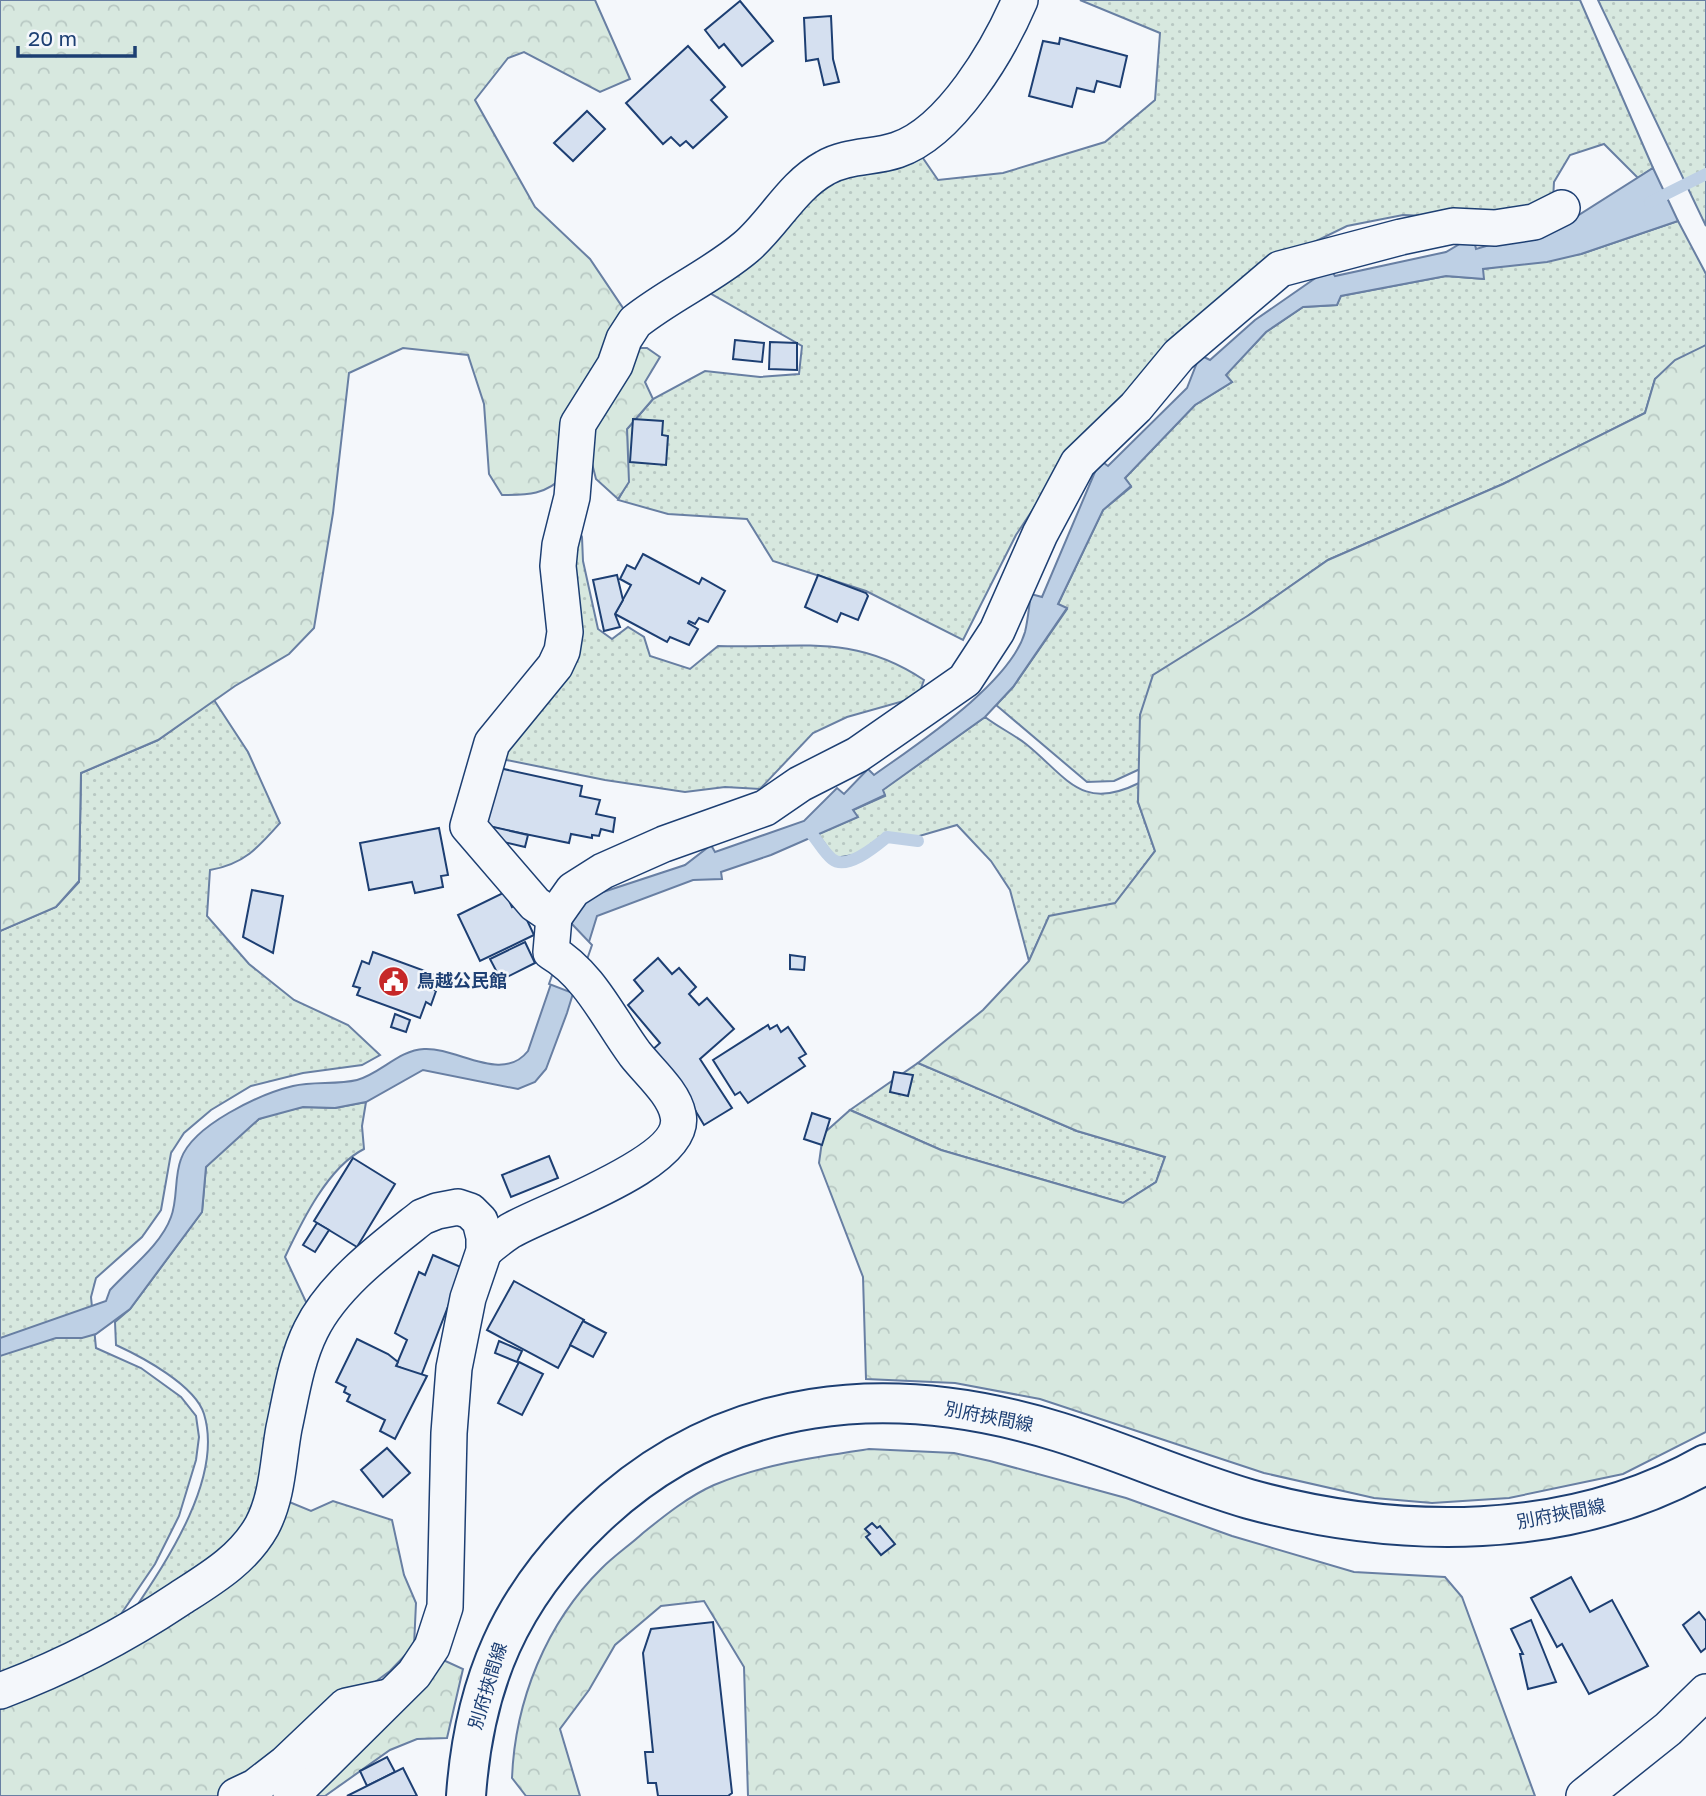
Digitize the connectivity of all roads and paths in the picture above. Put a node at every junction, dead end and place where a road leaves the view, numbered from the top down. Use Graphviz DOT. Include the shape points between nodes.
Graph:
graph roads {
  1 [pos="1020,0"];
  2 [pos="1562,208"];
  3 [pos="554,917"];
  4 [pos="484,1251"];
  5 [pos="1706,1464"];
  6 [pos="0,1691"];
  7 [pos="1706,1692"];
  8 [pos="388,1698"];
  9 [pos="236,1796"];
  10 [pos="291,1796"];
  11 [pos="466,1796"];
  12 [pos="1584,1796"];
  1 -- 3 [label="street" via="988,62 934,127 898,150 859,156 825,168 790,197 769,227 744,248 635,322 615,365 578,424 572,497 559,555 565,632 562,651 555,666 492,743 468,826 535,904"];
  2 -- 3 [label="street" via="1534,222 1495,228 1453,226 1280,269 1179,355 1136,407 1078,463 997,631 965,680 857,755 765,808 603,871 573,890"];
  3 -- 4 [label="street" via="551,952 570,966 669,1096 678,1113 676,1133 641,1165 510,1231"];
  4 -- 6 [label="street" via="480,1221 458,1207 429,1214 399,1235 326,1306 311,1331 298,1364 273,1499 247,1548 224,1569 124,1635 54,1671"];
  4 -- 8 [label="street" via="468,1298 454,1368 444,1607 432,1647 414,1674"];
  5 -- 11 [label="main road, 別府挾間線" via="1671,1484 1601,1508 1530,1523 1456,1527 1380,1524 1248,1499 1015,1420 925,1405 840,1403 754,1420 680,1452 620,1492 569,1541 529,1591 484,1688 469,1750"];
  7 -- 12 [label="street" via="1668,1729"];
  8 -- 9 [label="street" via="346,1706 286,1763"];
  8 -- 10 [label="street"];
}
